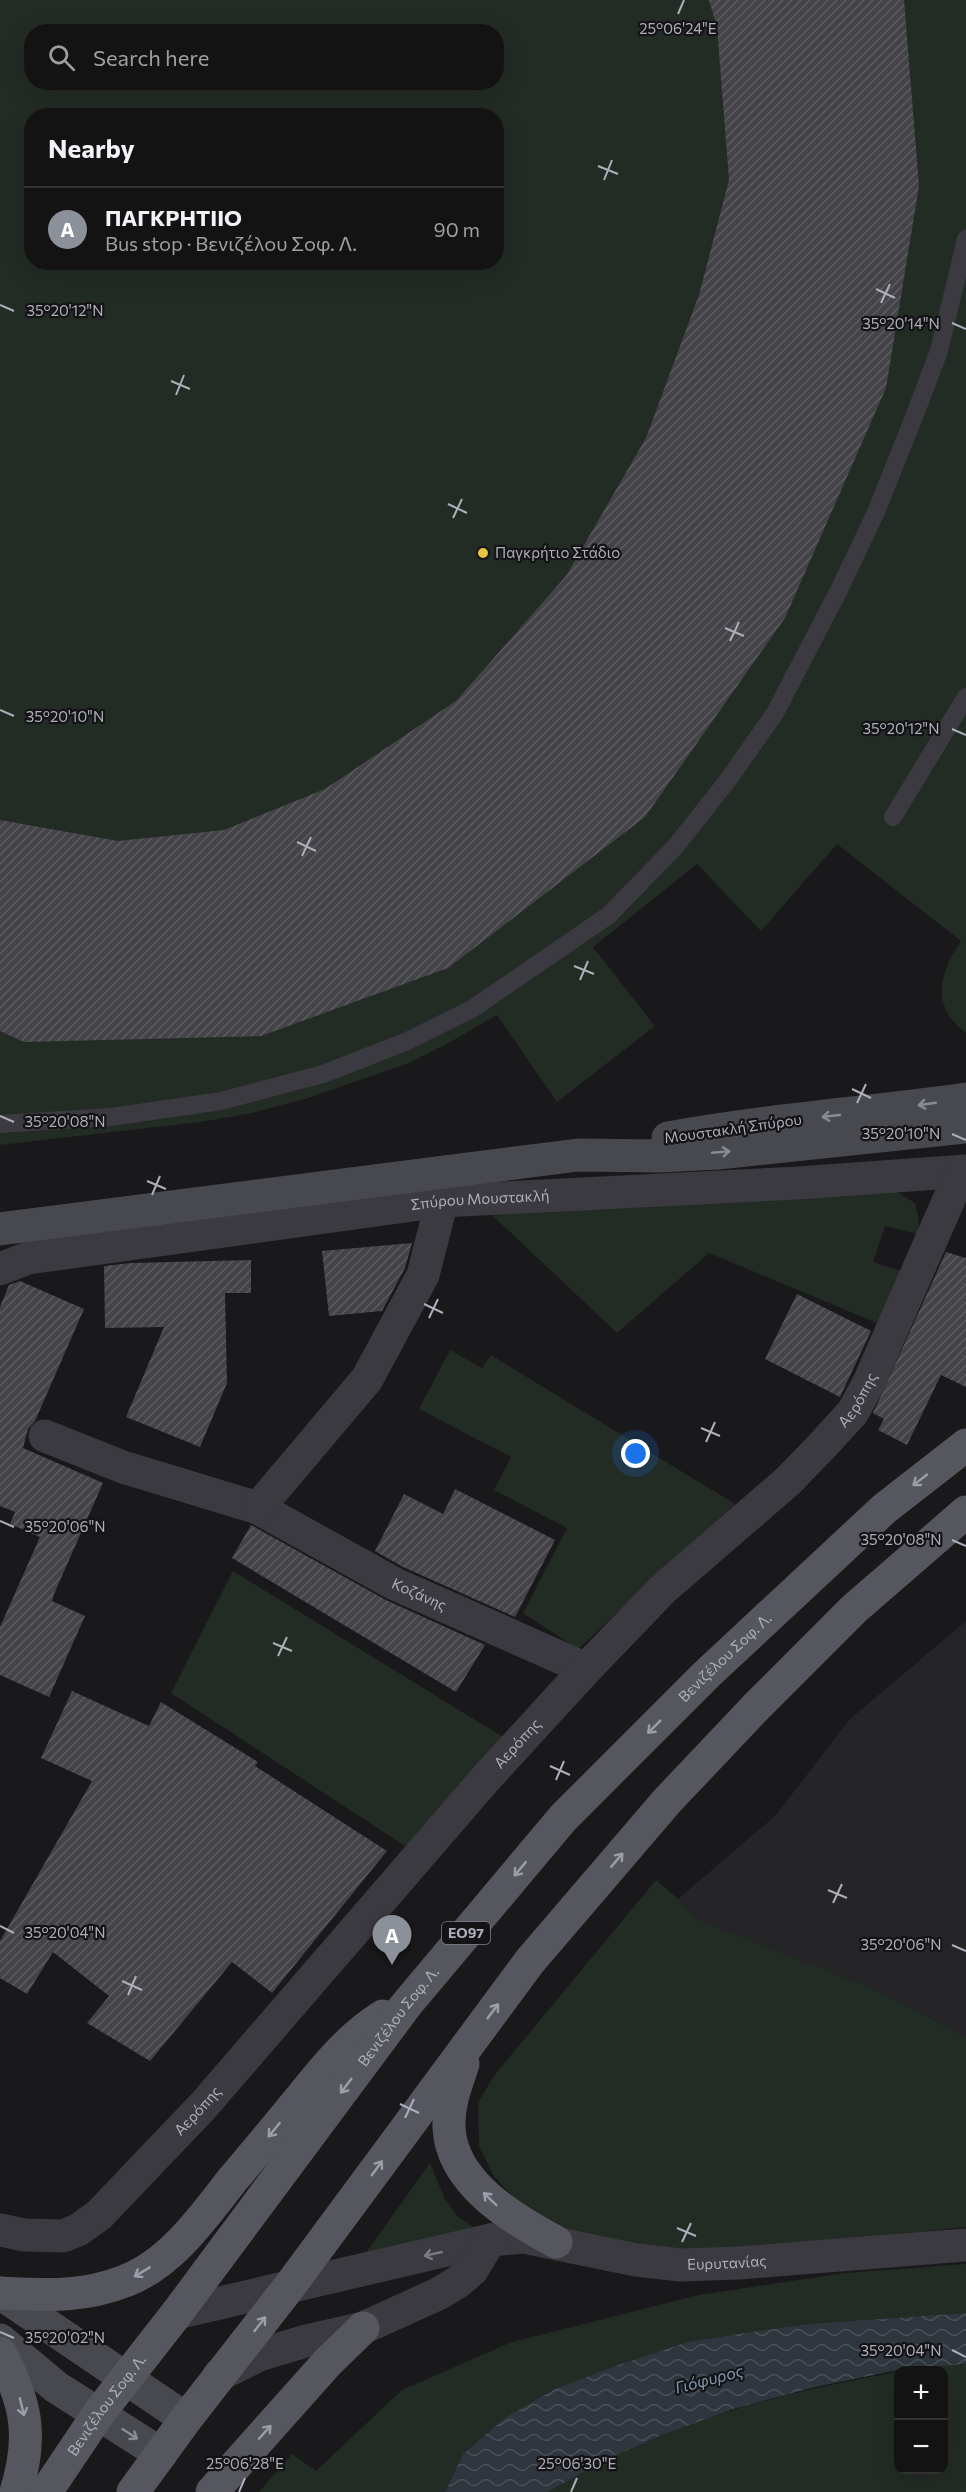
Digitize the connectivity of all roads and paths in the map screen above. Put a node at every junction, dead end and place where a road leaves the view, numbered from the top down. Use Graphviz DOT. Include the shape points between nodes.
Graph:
graph roads {
  1 [pos="966,239"];
  2 [pos="966,697"];
  3 [pos="893,817"];
  4 [pos="966,1099"];
  5 [pos="0,1124"];
  6 [pos="966,1127"];
  7 [pos="578,1155"];
  8 [pos="964,1172"];
  9 [pos="442,1201"];
  10 [pos="0,1228"];
  11 [pos="0,1269"];
  12 [pos="45,1436"];
  13 [pos="966,1444"];
  14 [pos="258,1508"];
  15 [pos="966,1512"];
  16 [pos="586,1669"];
  17 [pos="406,2005"];
  18 [pos="471,2040"];
  19 [pos="0,2230"];
  20 [pos="490,2240"];
  21 [pos="556,2242"];
  22 [pos="966,2245"];
  23 [pos="289,2287"];
  24 [pos="0,2293"];
  25 [pos="177,2313"];
  26 [pos="363,2328"];
  27 [pos="0,2340"];
  28 [pos="0,2353"];
  29 [pos="219,2375"];
  30 [pos="126,2379"];
  31 [pos="99,2413"];
  32 [pos="186,2419"];
  33 [pos="161,2454"];
  34 [pos="16,2492"];
  35 [pos="46,2492"];
  36 [pos="133,2492"];
  37 [pos="212,2492"];
  1 -- 5 [label="lane" via="939,351 910,428 876,512 775,713 675,847 609,915 472,1009 405,1042 323,1074 221,1101 111,1117"];
  2 -- 3 [label="lane"];
  4 -- 7 [label="main road, Μουστακλή Σπύρου, one-way" via="729,1127"];
  7 -- 6 [label="main road, Σπύρου Μουστακλή, one-way" via="718,1153"];
  7 -- 10 [label="main road, Σπύρου Μουστακλή"];
  8 -- 9 [label="street, Σπύρου Μουστακλή"];
  8 -- 16 [label="street, Αερόπης" via="853,1412 788,1481 663,1589"];
  9 -- 11 [label="street, Σπύρου Μουστακλή" via="28,1258"];
  9 -- 14 [label="street" via="423,1275 367,1379"];
  12 -- 14 [label="street, Κοζάνης" via="123,1467"];
  13 -- 17 [label="main road, Βενιζέλου Σοφ. Λ. / ΕΟ97, one-way" via="884,1509 707,1674 563,1818"];
  14 -- 16 [label="street, Κοζάνης" via="395,1584"];
  18 -- 15 [label="main road, one-way" via="530,1961 667,1801 855,1609"];
  16 -- 19 [label="street, Αερόπης" via="479,1786 202,2106 99,2215 63,2236"];
  17 -- 24 [label="main road, one-way" via="381,2016 343,2049 196,2224 153,2265 102,2289 62,2296"];
  17 -- 25 [label="main road, Βενιζέλου Σοφ. Λ. / ΕΟ97, one-way"];
  21 -- 18 [label="main road, one-way" via="502,2211 469,2177 457,2157 449,2129 450,2109"];
  23 -- 18 [label="main road, one-way"];
  20 -- 21 [label="street, Ευρυτανίας" via="524,2237"];
  20 -- 23 [label="street, Ευρυτανίας, one-way"];
  20 -- 26 [label="street" via="472,2270 458,2282"];
  21 -- 22 [label="street, Ευρυτανίας" via="636,2260 688,2265"];
  23 -- 25 [label="street, Ευρυτανίας"];
  29 -- 23 [label="main road, one-way"];
  24 -- 30 [label="main road"];
  25 -- 30 [label="main road, Βενιζέλου Σοφ. Λ. / ΕΟ97"];
  26 -- 29 [label="street" via="259,2355"];
  37 -- 26 [label="main road, one-way"];
  27 -- 31 [label="main road" via="56,2387"];
  28 -- 34 [label="main road, one-way" via="16,2383 24,2416 26,2451"];
  29 -- 32 [label="main road"];
  30 -- 31 [label="main road, Βενιζέλου Σοφ. Λ. / ΕΟ97"];
  30 -- 32 [label="main road"];
  31 -- 33 [label="main road, one-way"];
  31 -- 35 [label="main road, Βενιζέλου Σοφ. Λ. / ΕΟ97"];
  32 -- 33 [label="main road"];
  33 -- 36 [label="main road"];
}
